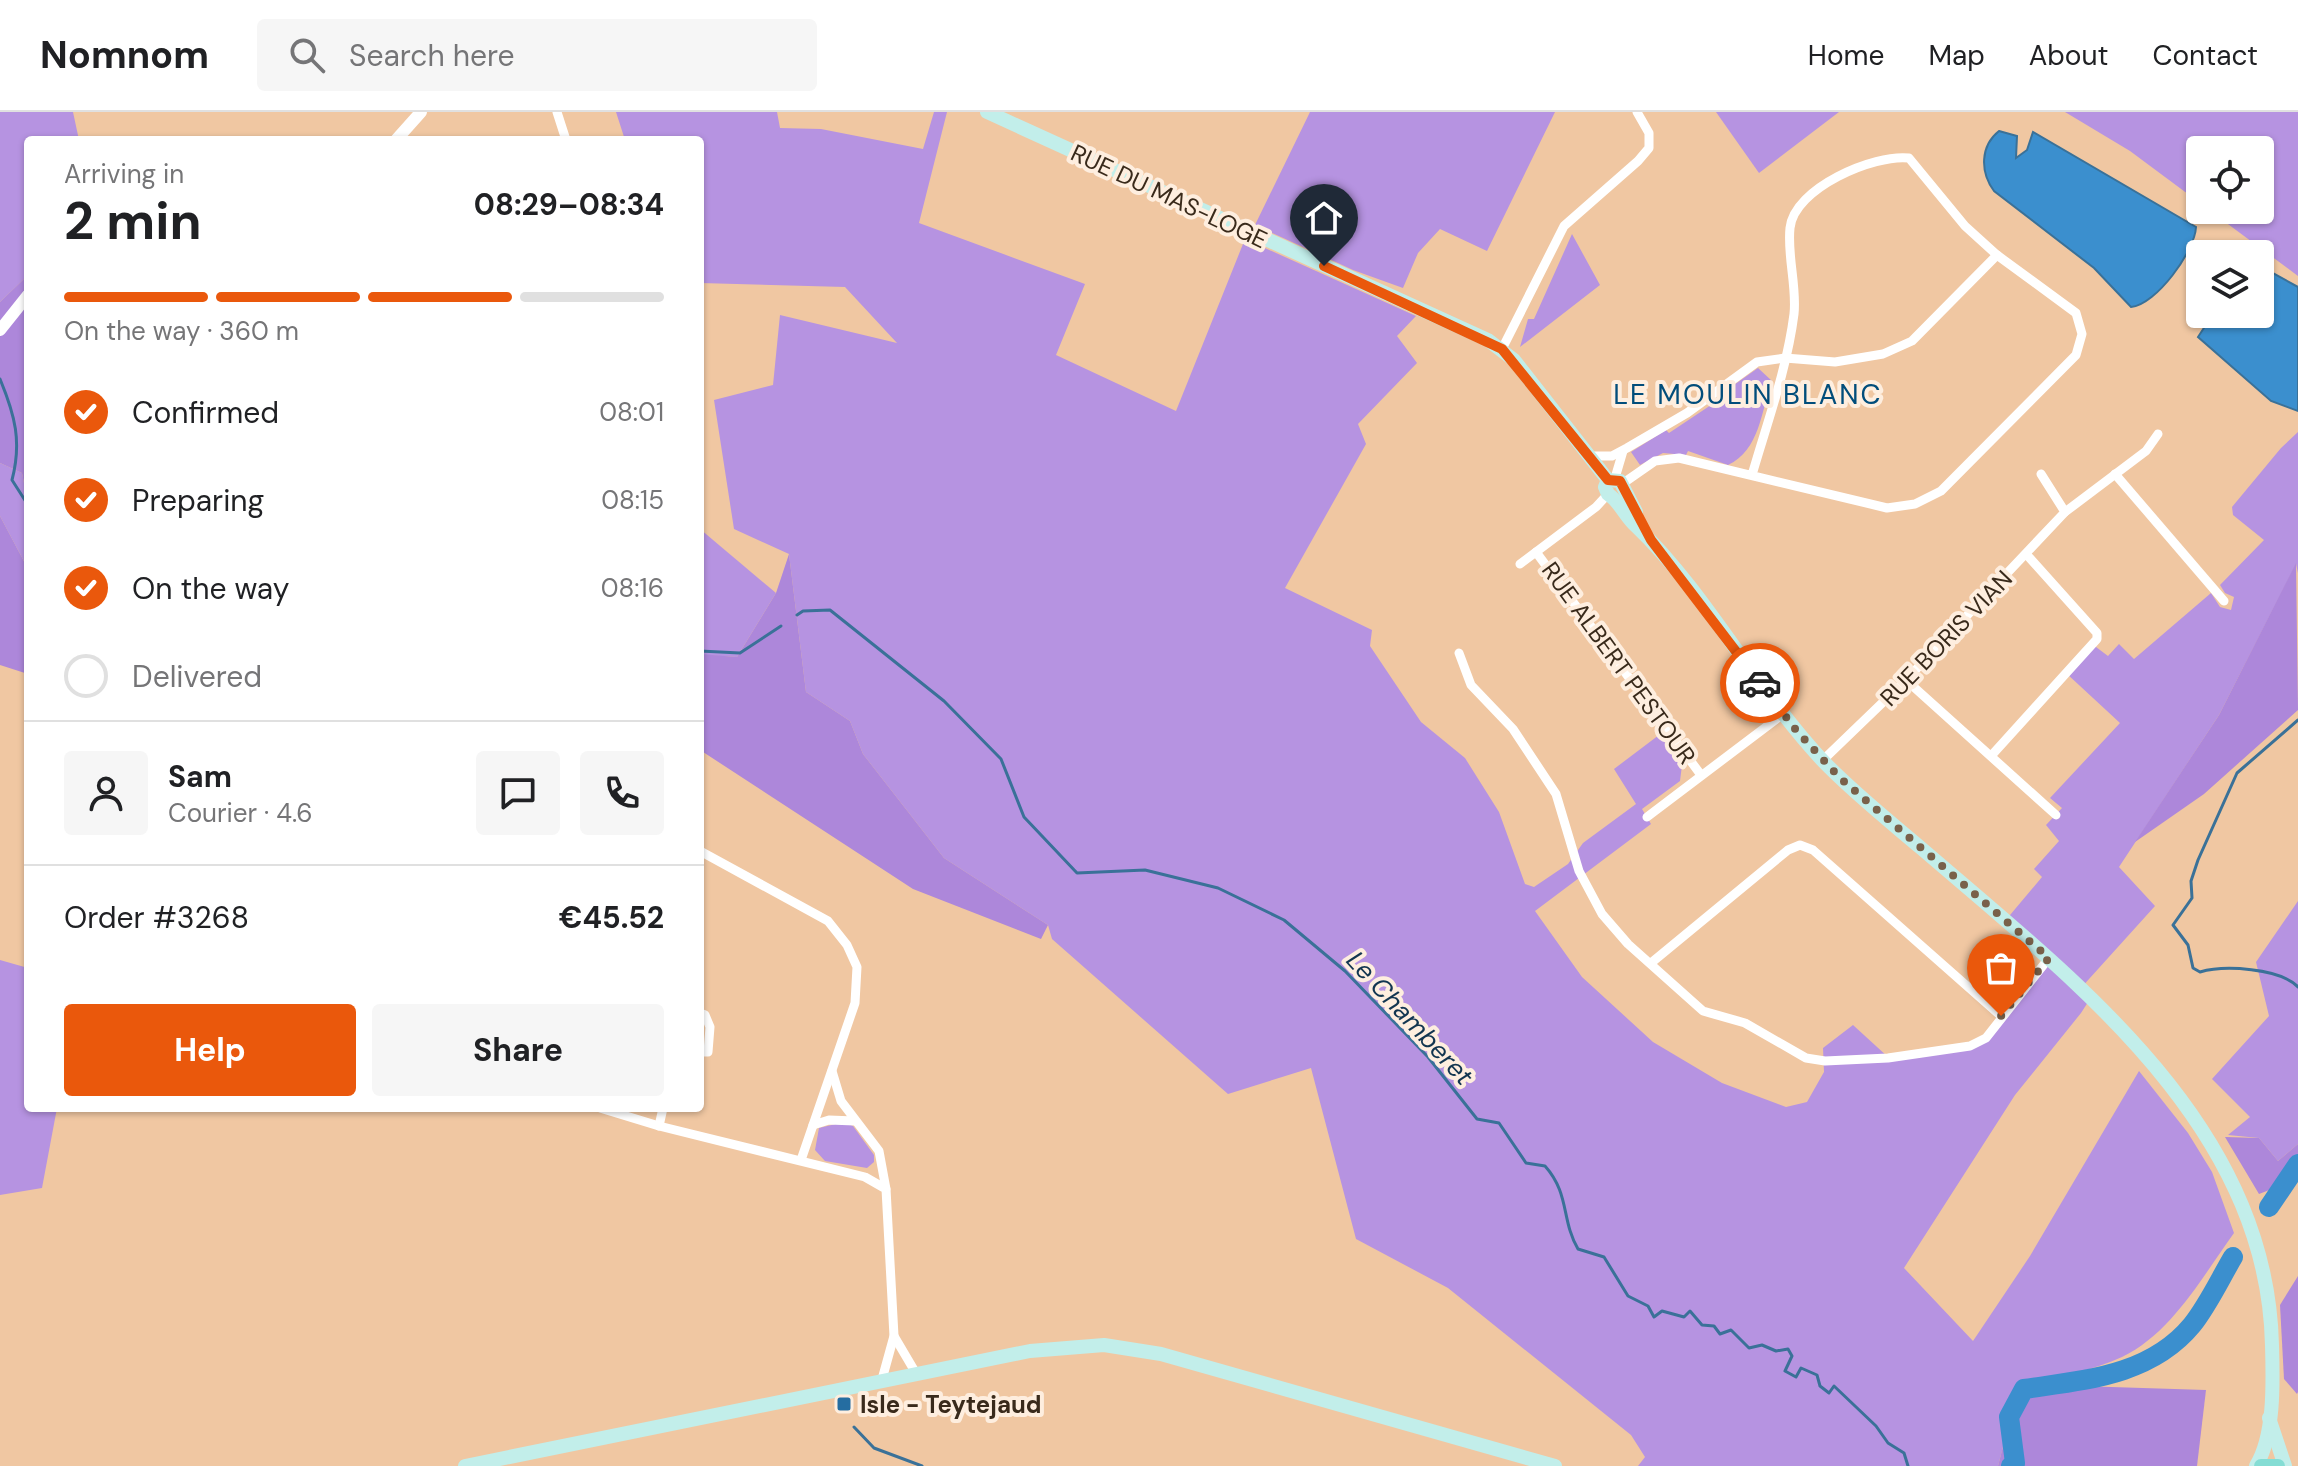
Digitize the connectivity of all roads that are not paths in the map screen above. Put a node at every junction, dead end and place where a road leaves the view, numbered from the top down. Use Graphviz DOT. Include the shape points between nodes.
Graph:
graph roads {
  1 [pos="421,112"];
  2 [pos="557,112"];
  3 [pos="987,112"];
  4 [pos="1637,112"];
  5 [pos="400,136"];
  6 [pos="565,136"];
  7 [pos="1997,255"];
  8 [pos="24,300"];
  9 [pos="0,330"];
  10 [pos="1502,349"];
  11 [pos="1785,358"];
  12 [pos="2158,434"];
  13 [pos="1623,451"];
  14 [pos="1587,456"];
  15 [pos="2041,474"];
  16 [pos="2115,474"];
  17 [pos="1752,475"];
  18 [pos="1614,487"];
  19 [pos="2065,512"];
  20 [pos="1536,552"];
  21 [pos="2027,555"];
  22 [pos="1520,564"];
  23 [pos="2224,601"];
  24 [pos="1459,653"];
  25 [pos="1906,680"];
  26 [pos="1783,714"];
  27 [pos="1991,756"];
  28 [pos="1823,760"];
  29 [pos="1701,775"];
  30 [pos="2056,815"];
  31 [pos="1647,817"];
  32 [pos="704,853"];
  33 [pos="2049,958"];
  34 [pos="1651,963"];
  35 [pos="704,1015"];
  36 [pos="2001,1016"];
  37 [pos="704,1052"];
  38 [pos="832,1071"];
  39 [pos="613,1112"];
  40 [pos="662,1112"];
  41 [pos="855,1121"];
  42 [pos="813,1125"];
  43 [pos="659,1126"];
  44 [pos="801,1160"];
  45 [pos="886,1189"];
  46 [pos="894,1336"];
  47 [pos="917,1375"];
  48 [pos="881,1383"];
  49 [pos="2269,1417"];
  50 [pos="465,1466"];
  51 [pos="1555,1466"];
  52 [pos="2258,1466"];
  53 [pos="2278,1466"];
  54 [pos="2285,1466"];
  1 -- 5 [label="street"];
  2 -- 6 [label="street"];
  3 -- 10 [label="main road, RUE DU MAS-LOGE"];
  4 -- 10 [label="street" via="1649,133 1649,148 1564,226"];
  7 -- 11 [label="street" via="1912,341 1883,354 1835,362"];
  7 -- 11 [label="street" via="1965,226 1909,158 1888,156 1848,172 1804,198 1790,225 1794,312"];
  7 -- 17 [label="street, RUE ALBERT PESTOUR" via="2069,305 2081,326 2082,341 2076,355 1941,491 1915,504 1887,508"];
  8 -- 9 [label="street"];
  10 -- 14 [label="main road, RUE DU MAS-LOGE"];
  11 -- 13 [label="street" via="1757,362"];
  11 -- 17 [label="street"];
  12 -- 16 [label="street, RUE BORIS VIAN" via="2146,451"];
  13 -- 14 [label="street"];
  13 -- 18 [label="street"];
  14 -- 18 [label="main road, RUE DU MAS-LOGE"];
  15 -- 19 [label="street"];
  16 -- 19 [label="street, RUE BORIS VIAN"];
  16 -- 23 [label="street"];
  17 -- 18 [label="street, RUE ALBERT PESTOUR" via="1666,458"];
  18 -- 20 [label="street, RUE ALBERT PESTOUR"];
  18 -- 26 [label="main road, RUE DU MAS-LOGE"];
  19 -- 21 [label="street, RUE BORIS VIAN"];
  20 -- 22 [label="street, RUE ALBERT PESTOUR"];
  20 -- 29 [label="street, RUE ALBERT PESTOUR"];
  21 -- 25 [label="street, RUE BORIS VIAN"];
  21 -- 27 [label="street" via="2097,639"];
  24 -- 34 [label="street" via="1471,685 1513,729 1556,794 1579,871 1602,914"];
  25 -- 27 [label="street"];
  25 -- 28 [label="street, RUE BORIS VIAN"];
  26 -- 28 [label="main road, RUE DU MAS-LOGE"];
  26 -- 29 [label="street"];
  27 -- 30 [label="street"];
  28 -- 33 [label="main road, RUE DU MAS-LOGE"];
  29 -- 31 [label="street"];
  32 -- 38 [label="street" via="828,921 847,945 857,967 858,987"];
  33 -- 36 [label="street"];
  33 -- 49 [label="main road, RUE DU MAS-LOGE" via="2163,1075 2204,1131 2240,1196 2269,1299"];
  34 -- 36 [label="street" via="1703,1011 1745,1023 1816,1060 1857,1061 1970,1046 1986,1038"];
  34 -- 36 [label="street" via="1800,845 1813,850"];
  35 -- 37 [label="street" via="710,1027"];
  38 -- 41 [label="street" via="841,1101"];
  38 -- 42 [label="street"];
  39 -- 43 [label="street"];
  40 -- 43 [label="street"];
  41 -- 42 [label="street"];
  41 -- 45 [label="street" via="879,1151"];
  42 -- 44 [label="street"];
  43 -- 44 [label="street"];
  44 -- 45 [label="street" via="865,1177"];
  45 -- 46 [label="street"];
  46 -- 47 [label="street"];
  46 -- 48 [label="street"];
  47 -- 48 [label="main road"];
  47 -- 51 [label="main road" via="1030,1351 1130,1348"];
  48 -- 50 [label="main road"];
  49 -- 52 [label="main road, RUE DU MAS-LOGE"];
  49 -- 54 [label="main road, RUE DU MAS-LOGE"];
  52 -- 53 [label="main road"];
}
